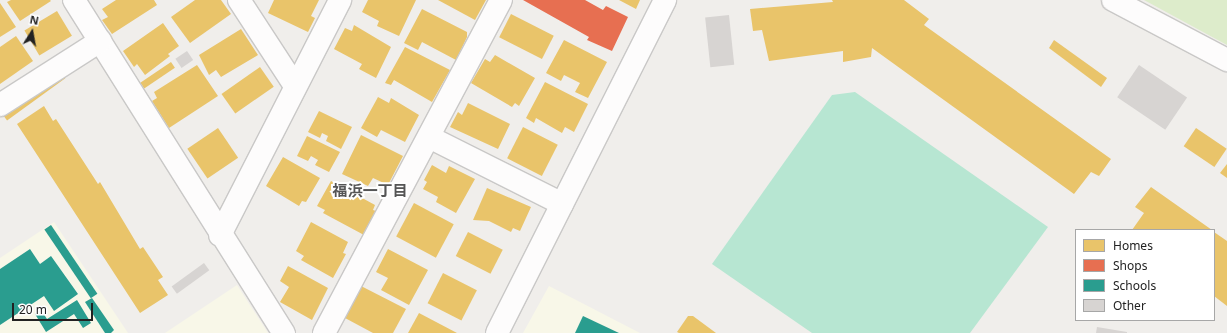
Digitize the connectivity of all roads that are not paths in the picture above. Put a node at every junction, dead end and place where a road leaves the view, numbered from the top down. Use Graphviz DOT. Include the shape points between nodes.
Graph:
graph roads {
  1 [pos="74,0"];
  2 [pos="240,0"];
  3 [pos="340,0"];
  4 [pos="501,0"];
  5 [pos="665,0"];
  6 [pos="1113,0"];
  7 [pos="100,41"];
  8 [pos="1227,60"];
  9 [pos="295,86"];
  10 [pos="0,105"];
  11 [pos="429,137"];
  12 [pos="562,204"];
  13 [pos="220,235"];
  14 [pos="284,333"];
  15 [pos="324,333"];
  16 [pos="497,333"];
  1 -- 7 [label="street"];
  2 -- 9 [label="street"];
  3 -- 9 [label="street"];
  4 -- 11 [label="street"];
  5 -- 12 [label="street"];
  6 -- 8 [label="street"];
  7 -- 10 [label="street"];
  7 -- 13 [label="street"];
  9 -- 13 [label="street"];
  11 -- 12 [label="street"];
  11 -- 15 [label="street"];
  12 -- 16 [label="street"];
  13 -- 14 [label="street"];
}
